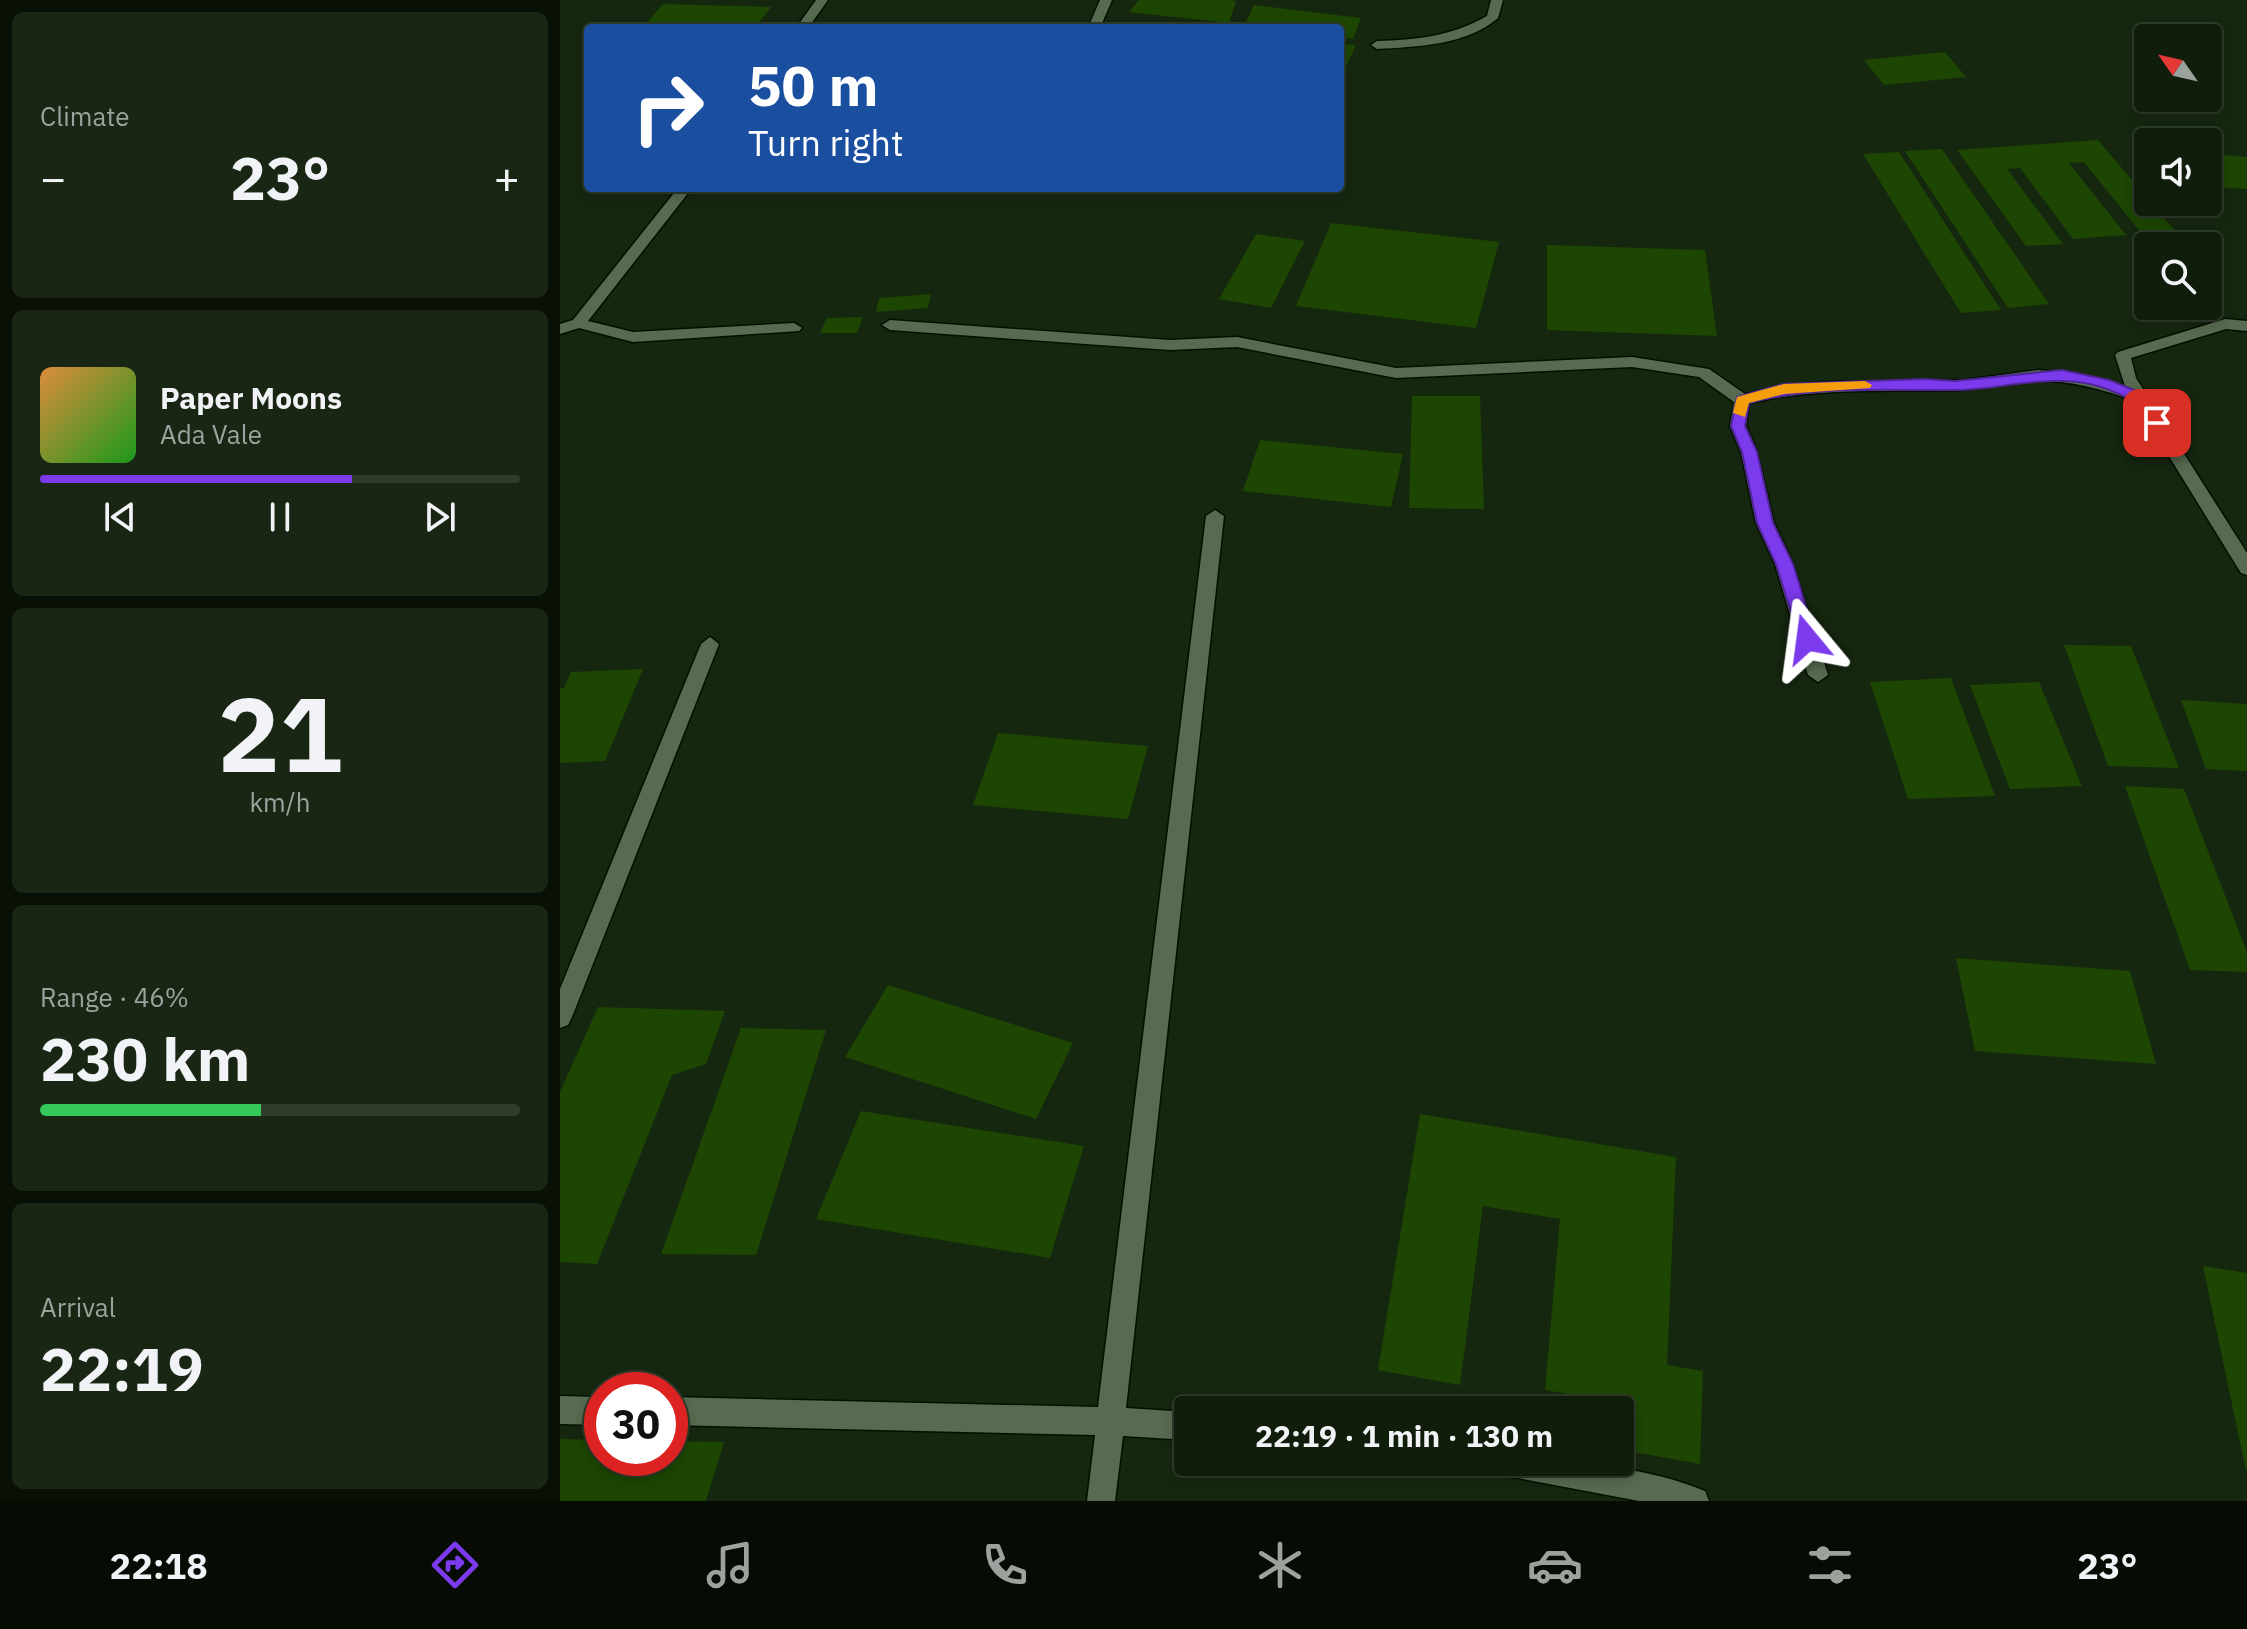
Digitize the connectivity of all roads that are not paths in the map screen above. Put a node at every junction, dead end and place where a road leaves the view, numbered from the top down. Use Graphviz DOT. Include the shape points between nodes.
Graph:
graph roads {
  1 [pos="822,0"];
  2 [pos="1106,0"];
  3 [pos="1497,0"];
  4 [pos="805,24"];
  5 [pos="1096,24"];
  6 [pos="1377,45"];
  7 [pos="682,192"];
  8 [pos="578,323"];
  9 [pos="890,325"];
  10 [pos="2247,326"];
  11 [pos="794,328"];
  12 [pos="560,329"];
  13 [pos="2141,398"];
  14 [pos="1742,400"];
  15 [pos="1215,516"];
  16 [pos="2247,568"];
  17 [pos="710,644"];
  18 [pos="1818,675"];
  19 [pos="560,1017"];
  20 [pos="560,1410"];
  21 [pos="584,1411"];
  22 [pos="688,1411"];
  23 [pos="1108,1421"];
  24 [pos="1174,1425"];
  25 [pos="1582,1476"];
  26 [pos="1101,1501"];
  27 [pos="1695,1501"];
  1 -- 4 [label="street"];
  2 -- 5 [label="street"];
  3 -- 6 [label="street" via="1492,18 1474,30 1424,44"];
  7 -- 8 [label="street"];
  8 -- 11 [label="street" via="633,337"];
  8 -- 12 [label="street"];
  9 -- 14 [label="street" via="1170,345 1237,342 1396,373 1632,362 1703,373"];
  10 -- 13 [label="street" via="2225,324 2123,355 2128,378"];
  13 -- 14 [label="street" via="2104,383 2062,375 1955,385 1784,389"];
  13 -- 16 [label="street"];
  14 -- 18 [label="street" via="1738,426"];
  15 -- 23 [label="street"];
  17 -- 19 [label="street"];
  20 -- 21 [label="street"];
  22 -- 23 [label="street"];
  23 -- 24 [label="street"];
  23 -- 26 [label="street"];
  25 -- 27 [label="street"];
}
